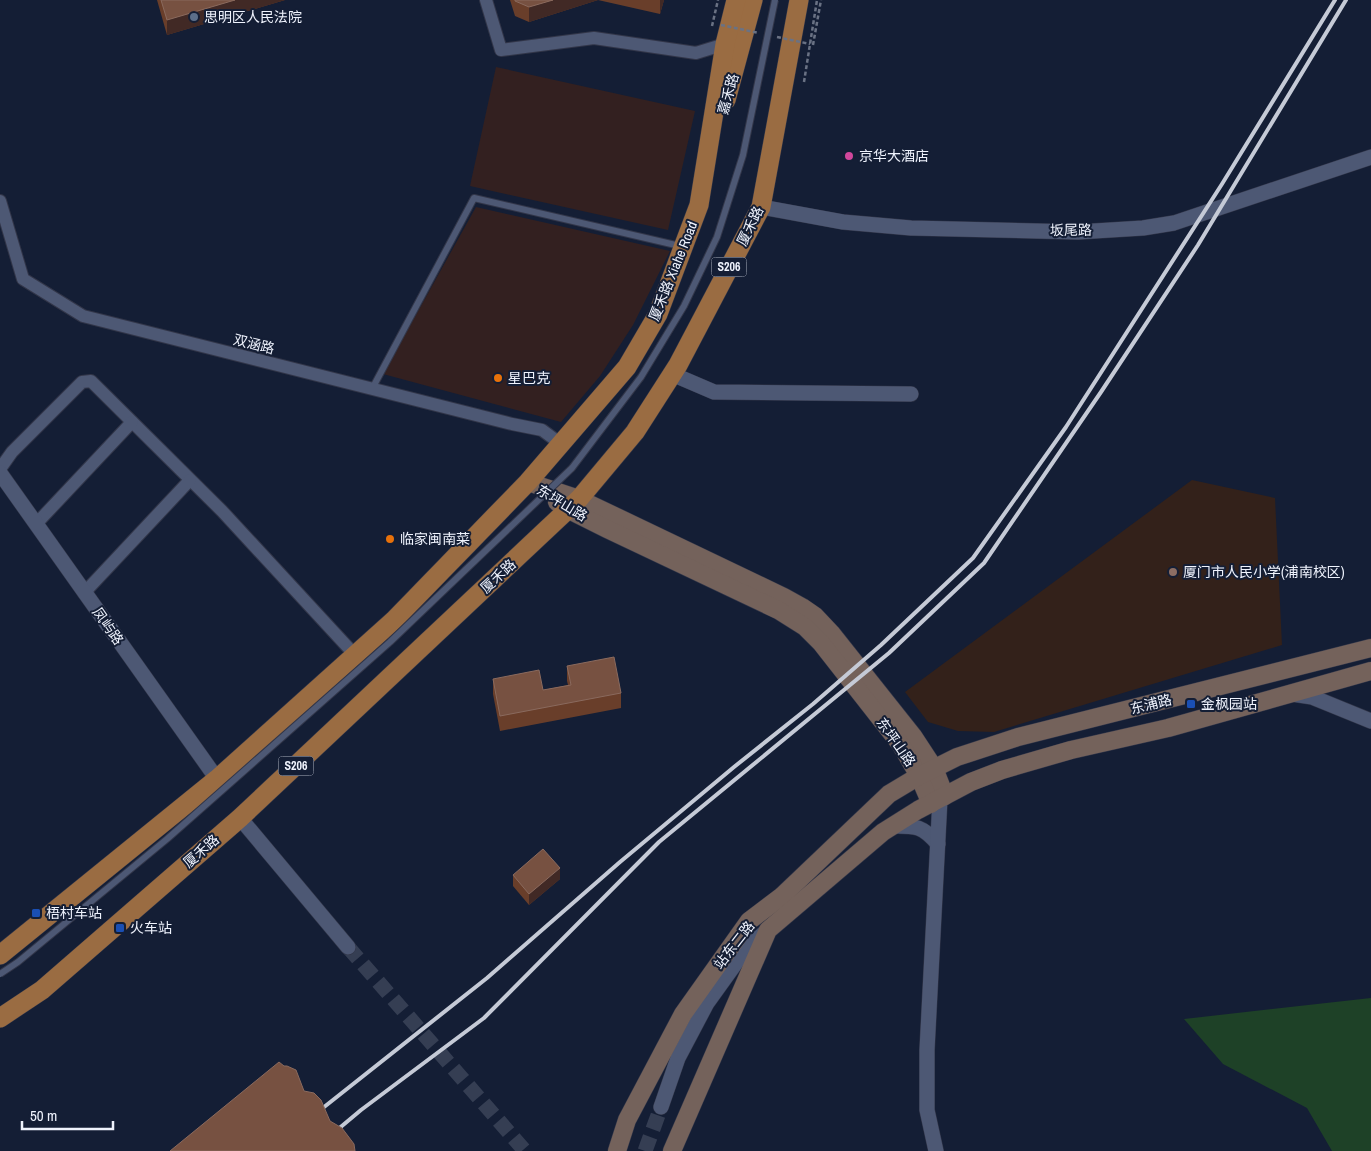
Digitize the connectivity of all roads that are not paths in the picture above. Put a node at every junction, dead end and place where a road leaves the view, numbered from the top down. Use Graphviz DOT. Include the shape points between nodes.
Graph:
graph roads {
  1 [pos="486,0"];
  2 [pos="736,0"];
  3 [pos="753,0"];
  4 [pos="775,0"];
  5 [pos="799,0"];
  6 [pos="725,44"];
  7 [pos="1371,157"];
  8 [pos="702,187"];
  9 [pos="0,201"];
  10 [pos="761,207"];
  11 [pos="683,247"];
  12 [pos="672,374"];
  13 [pos="372,389"];
  14 [pos="911,394"];
  15 [pos="132,422"];
  16 [pos="561,444"];
  17 [pos="0,469"];
  18 [pos="0,473"];
  19 [pos="190,480"];
  20 [pos="528,482"];
  21 [pos="574,505"];
  22 [pos="36,524"];
  23 [pos="84,593"];
  24 [pos="1371,648"];
  25 [pos="355,655"];
  26 [pos="1371,671"];
  27 [pos="1288,693"];
  28 [pos="1371,721"];
  29 [pos="920,775"];
  30 [pos="216,780"];
  31 [pos="938,799"];
  32 [pos="240,818"];
  33 [pos="892,826"];
  34 [pos="938,844"];
  35 [pos="768,930"];
  36 [pos="348,947"];
  37 [pos="0,955"];
  38 [pos="0,974"];
  39 [pos="3,1018"];
  40 [pos="661,1107"];
  41 [pos="617,1151"];
  42 [pos="672,1151"];
  43 [pos="936,1151"];
  1 -- 6 [label="street" via="501,50 594,38 696,54"];
  2 -- 6 [label="main road"];
  3 -- 8 [label="main road, 嘉禾路"];
  4 -- 38 [label="lane, bridge" via="743,155 717,237 684,306 641,377 572,468 390,642 174,833"];
  5 -- 10 [label="main road, 厦禾路 / S206"];
  6 -- 8 [label="main road"];
  7 -- 10 [label="street, 坂尾路" via="1174,223 1144,228 1078,232 912,228 843,222"];
  8 -- 11 [label="main road, 厦禾路 Xiahe Road"];
  9 -- 13 [label="street, 双涵路" via="23,279 83,316"];
  10 -- 12 [label="main road, 厦禾路 / S206"];
  11 -- 13 [label="lane" via="474,198"];
  11 -- 16 [label="main road, 厦禾路 Xiahe Road" via="658,314 627,367"];
  12 -- 14 [label="street" via="714,392"];
  12 -- 21 [label="main road, 厦禾路 / S206" via="635,432"];
  13 -- 16 [label="street, 双涵路" via="542,430"];
  15 -- 17 [label="street" via="91,381 82,382 12,452"];
  15 -- 19 [label="street"];
  15 -- 22 [label="street"];
  16 -- 20 [label="main road"];
  18 -- 22 [label="street, 凤屿路"];
  19 -- 23 [label="street"];
  19 -- 25 [label="street"];
  20 -- 21 [label="main road, 东坪山路"];
  20 -- 25 [label="main road" via="394,620"];
  21 -- 29 [label="main road, 东坪山路" via="784,597 815,616 913,736"];
  21 -- 32 [label="main road, 厦禾路 / S206"];
  22 -- 23 [label="street, 凤屿路"];
  23 -- 30 [label="street, 凤屿路"];
  24 -- 29 [label="main road, 东浦路" via="1018,737 957,757"];
  25 -- 30 [label="main road"];
  26 -- 27 [label="main road, 东浦路"];
  27 -- 28 [label="street, 东浦路" via="1312,697"];
  27 -- 31 [label="main road, 东浦路" via="1168,728 1002,770"];
  29 -- 31 [label="main road, 东坪山路"];
  29 -- 41 [label="main road, 站东二路" via="888,794 782,896 749,922 683,1014 627,1120"];
  30 -- 37 [label="main road"];
  31 -- 33 [label="main road, 东浦路"];
  31 -- 34 [label="street"];
  32 -- 36 [label="street"];
  32 -- 39 [label="main road, 厦禾路 / S206" via="42,990"];
  33 -- 34 [label="street" via="916,826 925,830"];
  33 -- 35 [label="main road, 东浦路"];
  34 -- 43 [label="street" via="927,1050 927,1110"];
  35 -- 40 [label="street" via="748,946 707,1003 678,1058"];
  35 -- 42 [label="main road"];
}
